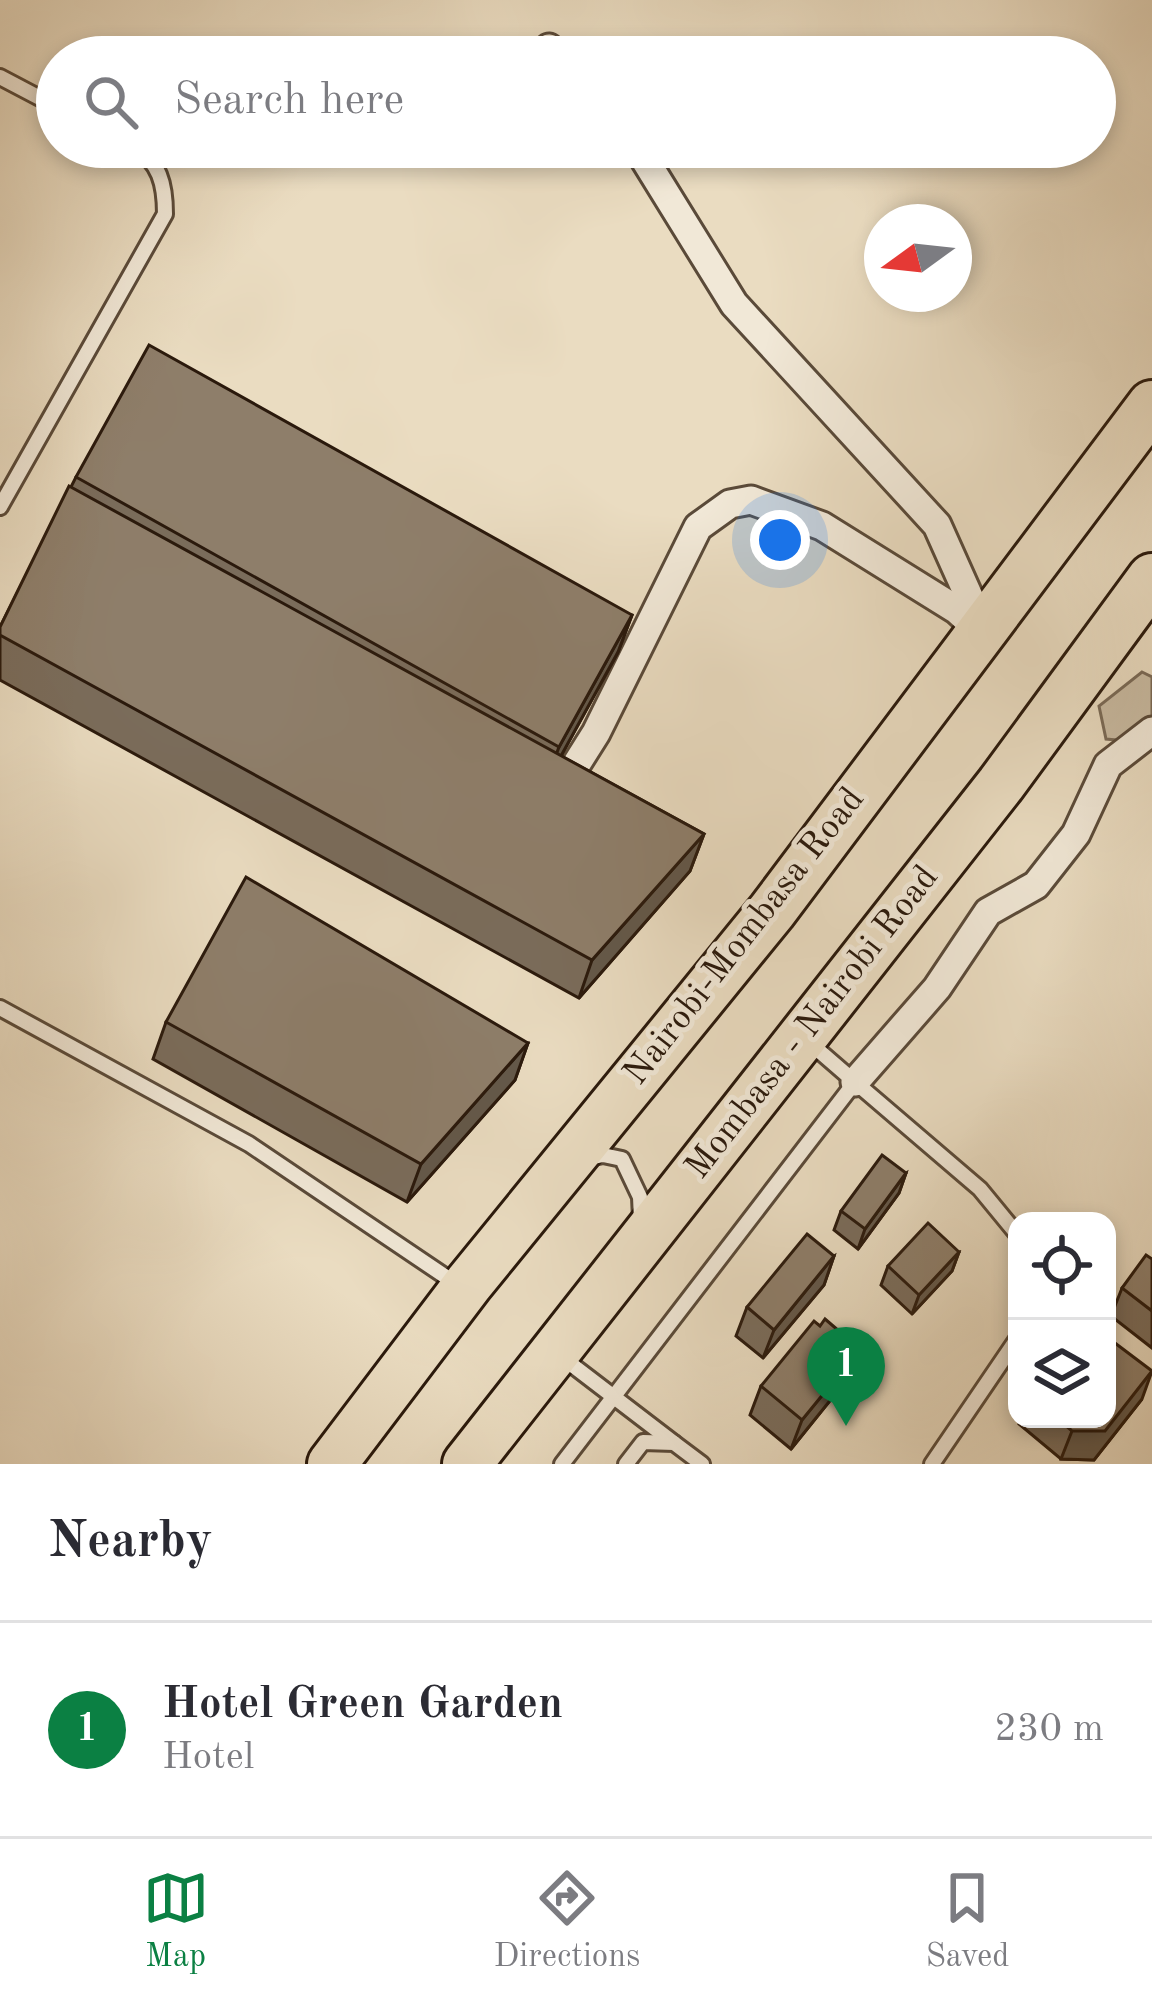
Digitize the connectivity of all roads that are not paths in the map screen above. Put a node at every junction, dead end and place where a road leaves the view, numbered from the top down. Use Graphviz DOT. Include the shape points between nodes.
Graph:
graph roads {
  1 [pos="0,77"];
  2 [pos="36,96"];
  3 [pos="156,168"];
  4 [pos="651,168"];
  5 [pos="1152,405"];
  6 [pos="0,507"];
  7 [pos="1152,578"];
  8 [pos="985,627"];
  9 [pos="1152,731"];
  10 [pos="574,768"];
  11 [pos="0,1008"];
  12 [pos="804,1036"];
  13 [pos="855,1082"];
  14 [pos="557,1173"];
  15 [pos="1008,1223"];
  16 [pos="642,1239"];
  17 [pos="464,1289"];
  18 [pos="554,1351"];
  19 [pos="1008,1353"];
  20 [pos="613,1397"];
  21 [pos="674,1443"];
  22 [pos="332,1464"];
  23 [pos="467,1464"];
  24 [pos="562,1464"];
  25 [pos="626,1464"];
  26 [pos="702,1464"];
  27 [pos="932,1464"];
  1 -- 2 [label="lane"];
  3 -- 6 [label="lane" via="165,214"];
  4 -- 8 [label="street" via="734,304 937,525"];
  5 -- 8 [label="highway, Nairobi-Mombasa Road"];
  7 -- 12 [label="highway, Mombasa - Nairobi Road"];
  8 -- 10 [label="street" via="822,526 751,500 730,504 698,527"];
  8 -- 14 [label="highway, Nairobi-Mombasa Road" via="772,910"];
  9 -- 13 [label="street" via="1108,765 1076,834 1036,885 988,912 937,988"];
  11 -- 17 [label="lane" via="249,1144"];
  12 -- 13 [label="lane"];
  12 -- 16 [label="highway, Mombasa - Nairobi Road"];
  13 -- 15 [label="lane"];
  13 -- 20 [label="lane"];
  14 -- 16 [label="lane" via="603,1155 622,1159 640,1197"];
  14 -- 17 [label="highway, Nairobi-Mombasa Road"];
  16 -- 18 [label="highway, Mombasa - Nairobi Road"];
  17 -- 22 [label="highway, Nairobi-Mombasa Road"];
  18 -- 20 [label="lane"];
  18 -- 23 [label="highway, Mombasa - Nairobi Road"];
  19 -- 27 [label="lane"];
  20 -- 21 [label="lane"];
  20 -- 24 [label="lane"];
  21 -- 25 [label="lane" via="643,1442"];
  21 -- 26 [label="lane"];
}
